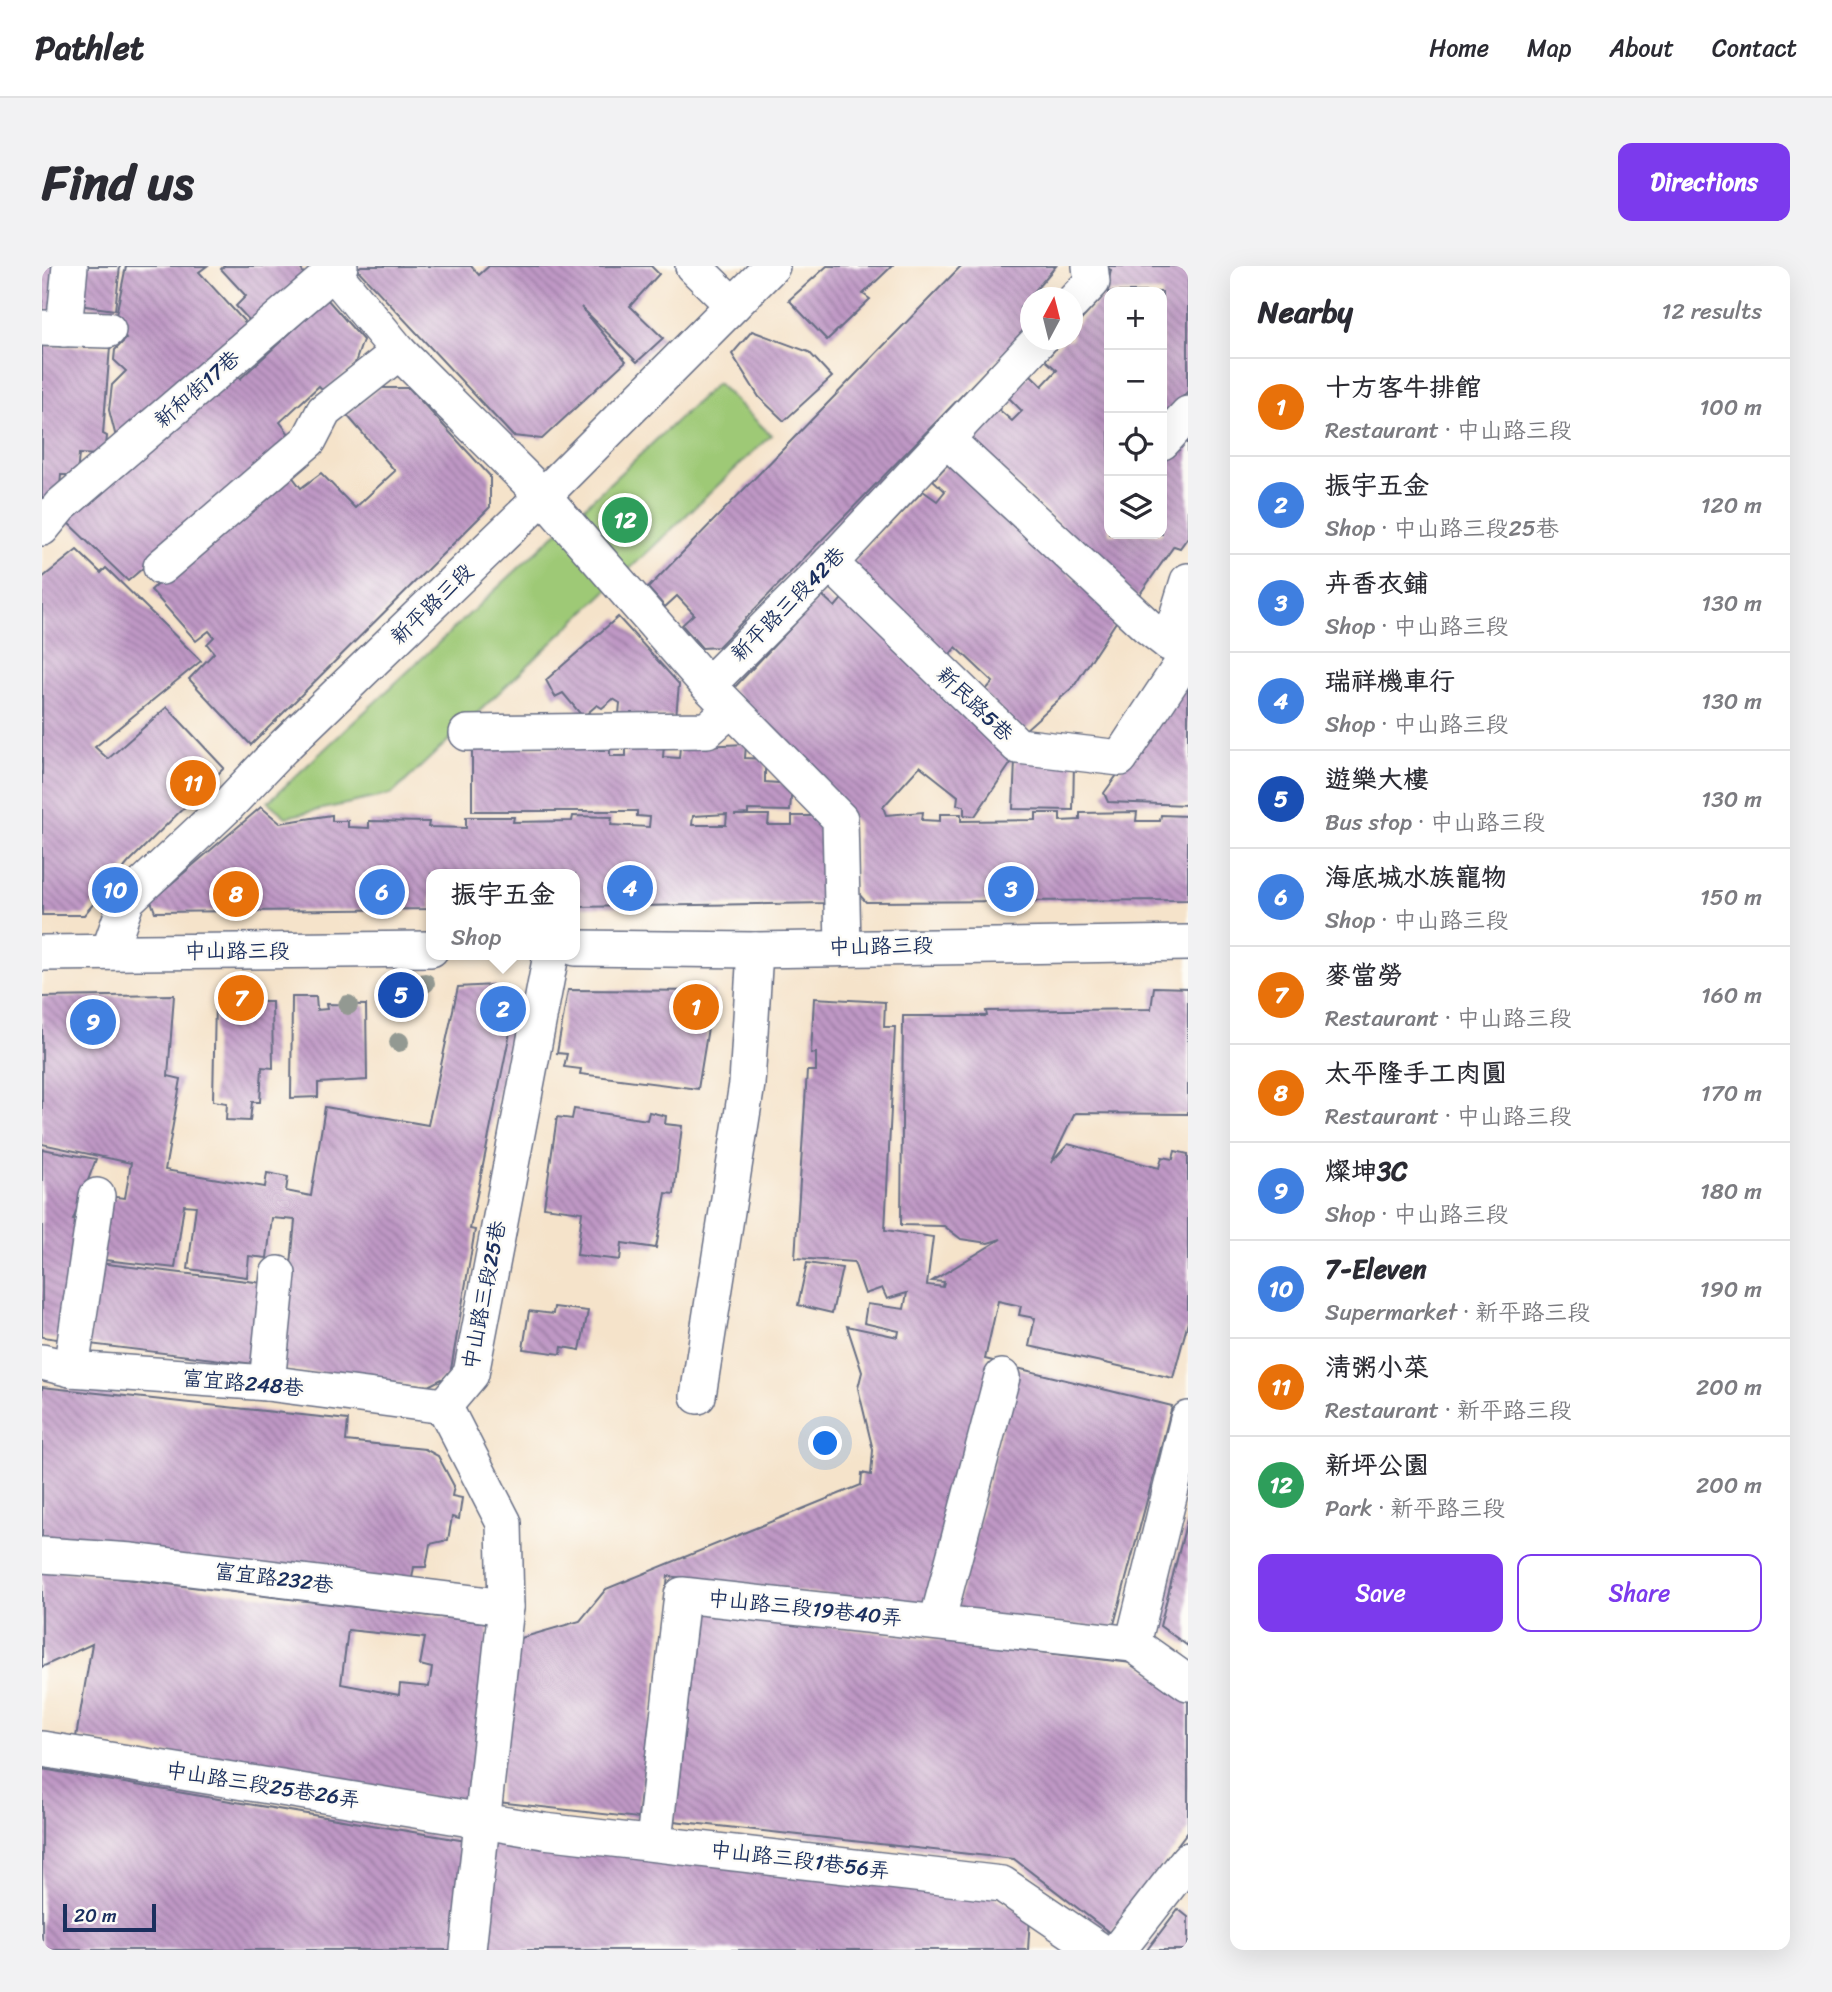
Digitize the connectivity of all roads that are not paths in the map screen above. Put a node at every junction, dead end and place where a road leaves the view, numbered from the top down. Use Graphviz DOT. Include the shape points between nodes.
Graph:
graph roads {
  1 [pos="71,266"];
  2 [pos="693,266"];
  3 [pos="772,266"];
  4 [pos="1090,266"];
  5 [pos="334,268"];
  6 [pos="1083,292"];
  7 [pos="733,305"];
  8 [pos="53,329"];
  9 [pos="108,330"];
  10 [pos="1030,350"];
  11 [pos="399,352"];
  12 [pos="1188,414"];
  13 [pos="1167,437"];
  14 [pos="947,440"];
  15 [pos="543,496"];
  16 [pos="51,517"];
  17 [pos="830,563"];
  18 [pos="161,567"];
  19 [pos="1188,581"];
  20 [pos="1182,649"];
  21 [pos="719,697"];
  22 [pos="467,733"];
  23 [pos="1188,943"];
  24 [pos="843,946"];
  25 [pos="580,948"];
  26 [pos="426,949"];
  27 [pos="755,950"];
  28 [pos="108,951"];
  29 [pos="42,953"];
  30 [pos="550,960"];
  31 [pos="97,1196"];
  32 [pos="278,1274"];
  33 [pos="57,1366"];
  34 [pos="1002,1377"];
  35 [pos="267,1383"];
  36 [pos="698,1396"];
  37 [pos="444,1406"];
  38 [pos="1188,1419"];
  39 [pos="42,1555"];
  40 [pos="506,1607"];
  41 [pos="937,1622"];
  42 [pos="1133,1644"];
  43 [pos="1188,1683"];
  44 [pos="42,1749"];
  45 [pos="483,1820"];
  46 [pos="654,1842"];
  47 [pos="1188,1860"];
  48 [pos="468,1950"];
  49 [pos="1099,1950"];
  50 [pos="1118,1950"];
  1 -- 8 [label="street"];
  2 -- 7 [label="street"];
  3 -- 7 [label="street, 新平路三段"];
  4 -- 6 [label="street" via="1092,282"];
  5 -- 11 [label="street"];
  5 -- 16 [label="street, 新和街17巷"];
  7 -- 15 [label="street, 新平路三段"];
  8 -- 9 [label="street"];
  10 -- 14 [label="street, 新平路三段42巷"];
  11 -- 15 [label="street"];
  11 -- 18 [label="street" via="324,411 309,440"];
  12 -- 13 [label="street"];
  14 -- 17 [label="street, 新平路三段42巷"];
  14 -- 20 [label="street" via="1147,626"];
  15 -- 21 [label="street"];
  15 -- 28 [label="street, 新平路三段" via="127,900"];
  17 -- 20 [label="street, 新民路5巷" via="1018,746 1120,758"];
  17 -- 21 [label="street, 新平路三段42巷"];
  19 -- 20 [label="street"];
  21 -- 22 [label="street, 新平路三段42巷" via="707,730"];
  21 -- 24 [label="street" via="840,819"];
  23 -- 24 [label="street, 中山路三段"];
  24 -- 27 [label="street, 中山路三段"];
  25 -- 27 [label="street, 中山路三段"];
  26 -- 28 [label="street, 中山路三段"];
  27 -- 36 [label="street" via="747,1084"];
  28 -- 29 [label="street, 中山路三段"];
  30 -- 37 [label="street, 中山路三段25巷" via="471,1374"];
  31 -- 33 [label="street"];
  32 -- 35 [label="street"];
  33 -- 35 [label="street, 富宜路248巷"];
  34 -- 41 [label="street"];
  35 -- 37 [label="street, 富宜路248巷"];
  37 -- 40 [label="street" via="504,1523"];
  38 -- 42 [label="street"];
  39 -- 40 [label="street, 富宜路232巷" via="132,1561"];
  40 -- 45 [label="street"];
  41 -- 42 [label="street, 中山路三段19巷40弄"];
  41 -- 46 [label="street, 中山路三段19巷40弄" via="682,1595"];
  42 -- 43 [label="street"];
  44 -- 45 [label="street, 中山路三段25巷26弄"];
  45 -- 46 [label="street, 中山路三段1巷56弄"];
  45 -- 48 [label="street"];
  46 -- 49 [label="street, 中山路三段1巷56弄" via="1002,1884"];
  47 -- 50 [label="street"];
}
